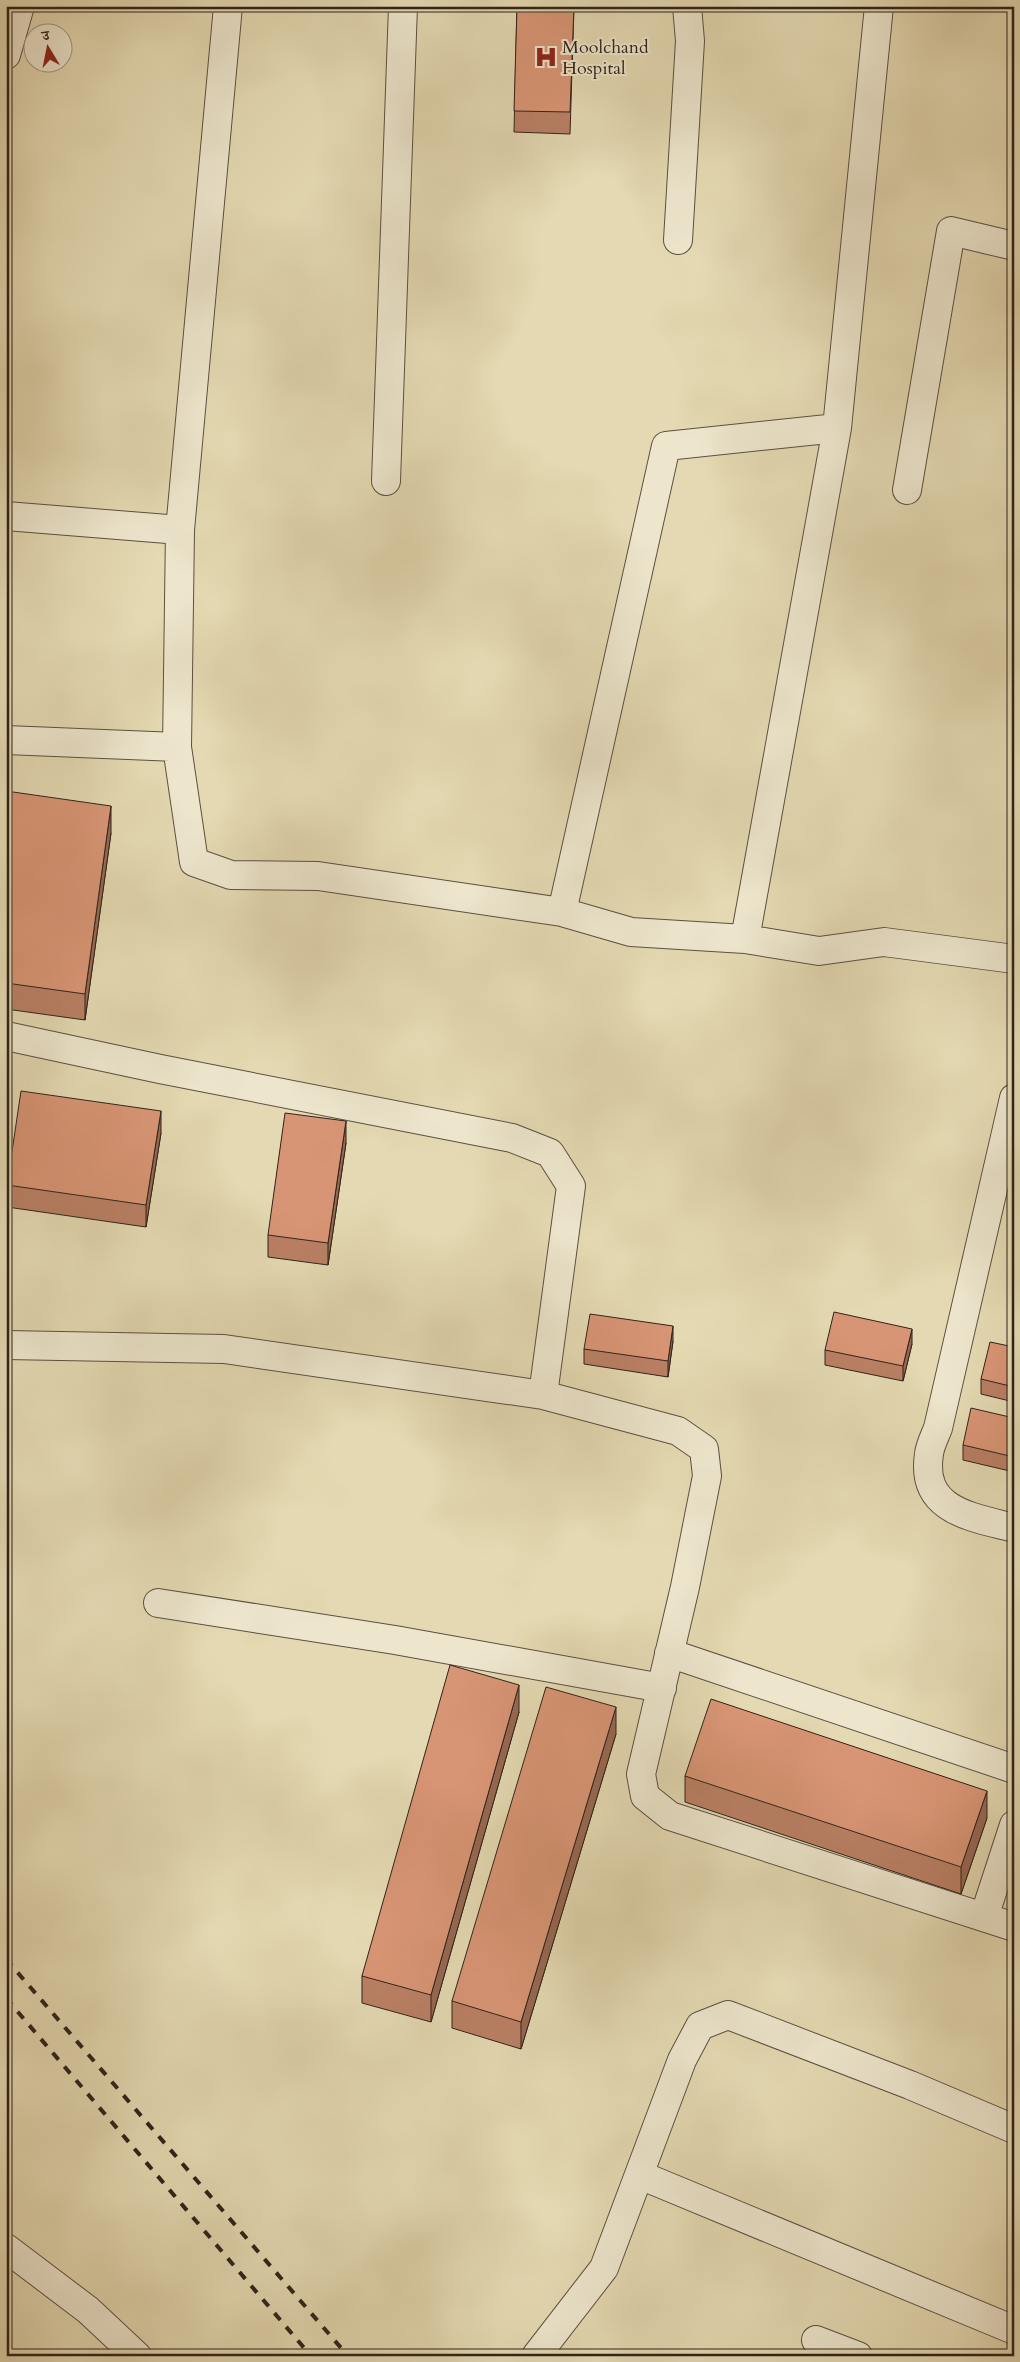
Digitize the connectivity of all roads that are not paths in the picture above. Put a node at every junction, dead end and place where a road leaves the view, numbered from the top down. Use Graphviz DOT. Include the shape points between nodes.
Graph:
graph roads {
  1 [pos="20,6"];
  2 [pos="228,6"];
  3 [pos="403,6"];
  4 [pos="687,6"];
  5 [pos="879,6"];
  6 [pos="6,55"];
  7 [pos="678,240"];
  8 [pos="1014,246"];
  9 [pos="837,428"];
  10 [pos="386,481"];
  11 [pos="907,490"];
  12 [pos="6,516"];
  13 [pos="180,530"];
  14 [pos="6,740"];
  15 [pos="177,747"];
  16 [pos="562,912"];
  17 [pos="745,939"];
  18 [pos="1014,959"];
  19 [pos="6,1036"];
  20 [pos="1014,1098"];
  21 [pos="6,1345"];
  22 [pos="543,1395"];
  23 [pos="1014,1528"];
  24 [pos="158,1603"];
  25 [pos="669,1653"];
  26 [pos="662,1688"];
  27 [pos="1014,1769"];
  28 [pos="1014,1825"];
  29 [pos="984,1917"];
  30 [pos="1014,1927"];
  31 [pos="1014,2129"];
  32 [pos="640,2174"];
  33 [pos="6,2248"];
  34 [pos="1014,2330"];
  35 [pos="816,2340"];
  36 [pos="137,2356"];
  37 [pos="536,2356"];
  38 [pos="858,2356"];
  1 -- 6 [label="street"];
  2 -- 13 [label="street"];
  3 -- 10 [label="street"];
  4 -- 7 [label="street" via="690,41"];
  5 -- 9 [label="street"];
  8 -- 11 [label="street" via="951,231"];
  9 -- 16 [label="street" via="666,446"];
  9 -- 17 [label="street"];
  12 -- 13 [label="street"];
  13 -- 15 [label="street"];
  14 -- 15 [label="street"];
  15 -- 16 [label="street" via="194,862 231,875 318,876"];
  16 -- 17 [label="street" via="631,932"];
  17 -- 18 [label="street" via="819,951 884,942"];
  19 -- 22 [label="street" via="512,1138 550,1153 571,1186"];
  20 -- 23 [label="street" via="938,1428 929,1453 930,1479 936,1498 963,1514"];
  21 -- 22 [label="street" via="224,1349"];
  22 -- 25 [label="street" via="678,1431 704,1449 707,1476"];
  24 -- 26 [label="street" via="395,1640"];
  25 -- 26 [label="street"];
  25 -- 27 [label="street"];
  26 -- 29 [label="street" via="641,1774 645,1796 670,1816"];
  28 -- 29 [label="street"];
  29 -- 30 [label="street"];
  31 -- 32 [label="street" via="728,2015 700,2026 682,2060"];
  32 -- 34 [label="street"];
  32 -- 37 [label="street" via="604,2268"];
  33 -- 36 [label="street" via="88,2310"];
  35 -- 38 [label="street"];
}
